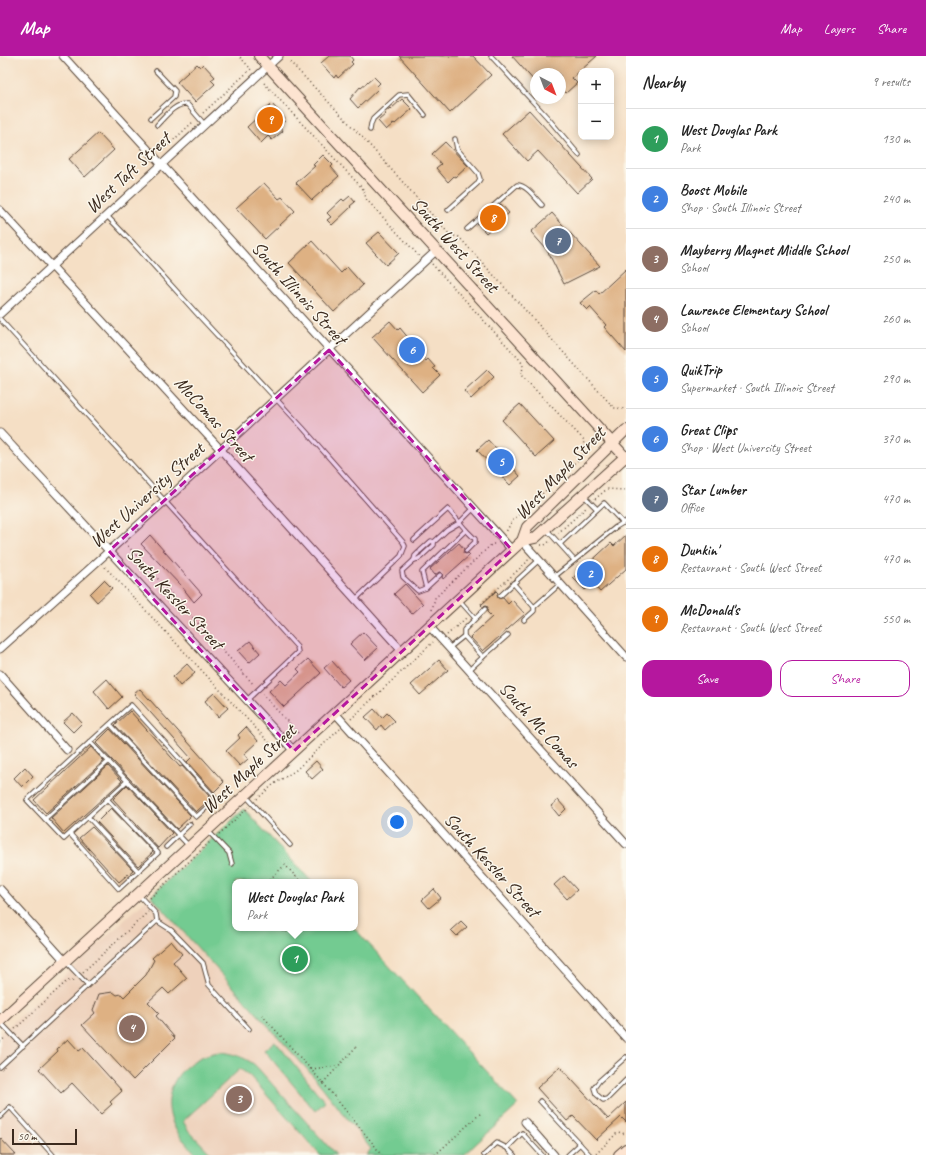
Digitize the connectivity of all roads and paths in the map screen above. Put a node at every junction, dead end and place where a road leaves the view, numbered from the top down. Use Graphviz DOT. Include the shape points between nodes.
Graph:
graph roads {
  1 [pos="63,56"];
  2 [pos="239,56"];
  3 [pos="259,56"];
  4 [pos="278,56"];
  5 [pos="491,56"];
  6 [pos="290,62"];
  7 [pos="268,66"];
  8 [pos="156,71"];
  9 [pos="264,83"];
  10 [pos="425,115"];
  11 [pos="198,117"];
  12 [pos="151,118"];
  13 [pos="157,125"];
  14 [pos="205,125"];
  15 [pos="370,130"];
  16 [pos="455,139"];
  17 [pos="165,148"];
  18 [pos="579,155"];
  19 [pos="161,165"];
  20 [pos="542,205"];
  21 [pos="0,210"];
  22 [pos="448,210"];
  23 [pos="106,216"];
  24 [pos="467,229"];
  25 [pos="437,250"];
  26 [pos="426,260"];
  27 [pos="52,266"];
  28 [pos="0,314"];
  29 [pos="0,319"];
  30 [pos="329,350"];
  31 [pos="276,399"];
  32 [pos="626,409"];
  33 [pos="626,430"];
  34 [pos="0,433"];
  35 [pos="612,442"];
  36 [pos="221,450"];
  37 [pos="626,457"];
  38 [pos="621,486"];
  39 [pos="621,489"];
  40 [pos="626,490"];
  41 [pos="583,495"];
  42 [pos="165,501"];
  43 [pos="591,503"];
  44 [pos="474,508"];
  45 [pos="597,510"];
  46 [pos="625,522"];
  47 [pos="459,523"];
  48 [pos="545,529"];
  49 [pos="466,530"];
  50 [pos="501,538"];
  51 [pos="553,538"];
  52 [pos="414,540"];
  53 [pos="434,542"];
  54 [pos="522,542"];
  55 [pos="560,544"];
  56 [pos="128,546"];
  57 [pos="512,550"];
  58 [pos="109,551"];
  59 [pos="466,551"];
  60 [pos="531,551"];
  61 [pos="414,560"];
  62 [pos="539,560"];
  63 [pos="574,560"];
  64 [pos="105,567"];
  65 [pos="440,575"];
  66 [pos="554,577"];
  67 [pos="514,583"];
  68 [pos="560,584"];
  69 [pos="426,588"];
  70 [pos="500,596"];
  71 [pos="356,600"];
  72 [pos="458,600"];
  73 [pos="534,607"];
  74 [pos="485,610"];
  75 [pos="432,611"];
  76 [pos="471,614"];
  77 [pos="475,618"];
  78 [pos="524,620"];
  79 [pos="429,626"];
  80 [pos="508,634"];
  81 [pos="464,636"];
  82 [pos="440,638"];
  83 [pos="449,648"];
  84 [pos="0,649"];
  85 [pos="402,651"];
  86 [pos="483,657"];
  87 [pos="626,657"];
  88 [pos="469,670"];
  89 [pos="0,674"];
  90 [pos="258,690"];
  91 [pos="247,700"];
  92 [pos="335,713"];
  93 [pos="110,724"];
  94 [pos="345,725"];
  95 [pos="299,734"];
  96 [pos="90,742"];
  97 [pos="291,747"];
  98 [pos="67,750"];
  99 [pos="109,761"];
  100 [pos="127,781"];
  101 [pos="246,795"];
  102 [pos="107,799"];
  103 [pos="253,803"];
  104 [pos="88,817"];
  105 [pos="45,819"];
  106 [pos="190,824"];
  107 [pos="70,834"];
  108 [pos="211,834"];
  109 [pos="178,835"];
  110 [pos="626,844"];
  111 [pos="290,845"];
  112 [pos="166,847"];
  113 [pos="189,847"];
  114 [pos="232,864"];
  115 [pos="138,871"];
  116 [pos="271,879"];
  117 [pos="298,879"];
  118 [pos="0,889"];
  119 [pos="138,894"];
  120 [pos="153,902"];
  121 [pos="156,921"];
  122 [pos="65,961"];
  123 [pos="88,985"];
  124 [pos="262,1015"];
  125 [pos="0,1022"];
  126 [pos="249,1029"];
  127 [pos="626,1038"];
  128 [pos="23,1046"];
  129 [pos="356,1047"];
  130 [pos="626,1057"];
  131 [pos="338,1066"];
  132 [pos="0,1067"];
  133 [pos="311,1069"];
  134 [pos="626,1080"];
  135 [pos="323,1083"];
  136 [pos="540,1101"];
  137 [pos="481,1113"];
  138 [pos="0,1117"];
  139 [pos="525,1122"];
  140 [pos="626,1134"];
  141 [pos="580,1144"];
  142 [pos="507,1148"];
  143 [pos="626,1149"];
  144 [pos="53,1155"];
  145 [pos="381,1155"];
  146 [pos="435,1155"];
  147 [pos="484,1155"];
  148 [pos="514,1155"];
  149 [pos="542,1155"];
  150 [pos="554,1155"];
  151 [pos="568,1155"];
  152 [pos="590,1155"];
  153 [pos="595,1155"];
  154 [pos="619,1155"];
  1 -- 19 [label="street, South Illinois Street"];
  2 -- 11 [label="path" via="251,69"];
  3 -- 7 [label="street, South West Street"];
  4 -- 7 [label="street, West Taft Street"];
  5 -- 18 [label="lane"];
  6 -- 32 [label="path" via="450,234 459,236 614,408"];
  7 -- 14 [label="street, West Taft Street"];
  7 -- 25 [label="street, South West Street"];
  8 -- 12 [label="lane" via="175,94"];
  9 -- 26 [label="path" via="364,190 366,199 418,255"];
  10 -- 15 [label="lane" via="408,94 399,95 373,119"];
  11 -- 13 [label="lane" via="187,104 181,104"];
  11 -- 14 [label="lane"];
  11 -- 17 [label="path"];
  14 -- 19 [label="street, West Taft Street"];
  16 -- 22 [label="lane" via="457,149 478,173 480,179"];
  19 -- 23 [label="street, West Taft Street"];
  19 -- 30 [label="street, South Illinois Street"];
  20 -- 24 [label="lane" via="525,188 517,185"];
  21 -- 27 [label="street, McComas Street"];
  23 -- 27 [label="street, West Taft Street"];
  23 -- 31 [label="lane"];
  25 -- 26 [label="street, West University Street"];
  25 -- 35 [label="street, South West Street"];
  26 -- 30 [label="street, West University Street"];
  26 -- 50 [label="path" via="520,360 523,369 520,374 584,440 582,457 512,521"];
  27 -- 28 [label="street, West Taft Street"];
  27 -- 36 [label="street, McComas Street"];
  29 -- 42 [label="lane"];
  30 -- 31 [label="street, West University Street"];
  30 -- 44 [label="street, South Illinois Street"];
  31 -- 36 [label="street, West University Street"];
  31 -- 71 [label="lane" via="405,546 402,556"];
  33 -- 35 [label="street, West Maple Street"];
  34 -- 58 [label="street, South Kessler Street"];
  35 -- 37 [label="street, South West Street"];
  35 -- 54 [label="street, West Maple Street" via="527,527"];
  36 -- 42 [label="street, West University Street"];
  36 -- 71 [label="street, McComas Street"];
  37 -- 41 [label="street, West Maple Street"];
  38 -- 39 [label="path"];
  39 -- 40 [label="path"];
  39 -- 43 [label="path" via="607,489"];
  41 -- 43 [label="lane"];
  41 -- 48 [label="street, West Maple Street"];
  42 -- 58 [label="street, West University Street"];
  42 -- 90 [label="lane" via="298,650"];
  43 -- 45 [label="lane"];
  43 -- 51 [label="path"];
  44 -- 47 [label="lane"];
  44 -- 50 [label="street, South Illinois Street"];
  45 -- 46 [label="lane" via="604,503"];
  45 -- 55 [label="lane"];
  46 -- 63 [label="lane"];
  47 -- 49 [label="lane"];
  47 -- 52 [label="lane" via="448,509"];
  47 -- 53 [label="lane"];
  48 -- 51 [label="lane"];
  48 -- 54 [label="street, West Maple Street" via="536,538"];
  49 -- 59 [label="lane" via="475,542"];
  49 -- 69 [label="lane" via="422,572"];
  50 -- 57 [label="street, South Illinois Street"];
  50 -- 75 [label="path" via="435,598"];
  51 -- 55 [label="lane"];
  51 -- 60 [label="path" via="545,545 536,545"];
  53 -- 61 [label="lane" via="422,556"];
  53 -- 61 [label="lane" via="431,541"];
  54 -- 57 [label="street, West Maple Street"];
  54 -- 60 [label="street"];
  55 -- 63 [label="lane"];
  56 -- 90 [label="path"];
  57 -- 72 [label="street, West Maple Street"];
  58 -- 84 [label="street, West University Street"];
  58 -- 91 [label="street, South Kessler Street"];
  60 -- 62 [label="street"];
  60 -- 76 [label="path" via="527,554 528,561"];
  61 -- 69 [label="lane" via="402,571 404,577 418,591"];
  62 -- 66 [label="street"];
  62 -- 67 [label="lane"];
  63 -- 66 [label="lane"];
  64 -- 97 [label="path" via="278,752"];
  65 -- 69 [label="lane"];
  66 -- 68 [label="street"];
  67 -- 70 [label="lane"];
  67 -- 73 [label="lane"];
  68 -- 73 [label="lane"];
  68 -- 87 [label="street"];
  71 -- 85 [label="street, McComas Street"];
  72 -- 76 [label="lane"];
  72 -- 79 [label="street, West Maple Street"];
  73 -- 78 [label="lane" via="534,611"];
  74 -- 77 [label="lane"];
  76 -- 77 [label="lane"];
  76 -- 82 [label="path" via="448,635"];
  77 -- 81 [label="lane" via="464,630"];
  79 -- 82 [label="street, South Mc Comas"];
  79 -- 85 [label="street, West Maple Street"];
  80 -- 86 [label="lane"];
  81 -- 83 [label="lane"];
  81 -- 86 [label="lane"];
  82 -- 83 [label="street, South Mc Comas"];
  82 -- 94 [label="path" via="434,640"];
  83 -- 88 [label="street, South Mc Comas"];
  85 -- 92 [label="street, West Maple Street"];
  86 -- 88 [label="lane"];
  88 -- 110 [label="street, South Mc Comas"];
  89 -- 98 [label="street"];
  90 -- 91 [label="lane"];
  90 -- 95 [label="path"];
  91 -- 97 [label="street, South Kessler Street"];
  92 -- 94 [label="street, South Kessler Street"];
  92 -- 97 [label="street, West Maple Street"];
  93 -- 93 [label="lane" via="131,705 216,799 196,817"];
  93 -- 96 [label="lane"];
  94 -- 103 [label="path" via="296,770 274,784"];
  94 -- 127 [label="street, South Kessler Street"];
  96 -- 99 [label="lane"];
  96 -- 105 [label="lane" via="27,800"];
  97 -- 101 [label="street, West Maple Street"];
  99 -- 100 [label="lane"];
  99 -- 105 [label="lane"];
  100 -- 102 [label="lane"];
  100 -- 109 [label="lane"];
  101 -- 103 [label="lane"];
  101 -- 108 [label="street, West Maple Street"];
  102 -- 104 [label="lane"];
  102 -- 115 [label="lane" via="158,853"];
  103 -- 108 [label="path"];
  103 -- 111 [label="lane"];
  104 -- 107 [label="lane"];
  104 -- 115 [label="lane"];
  105 -- 107 [label="lane" via="64,840"];
  106 -- 109 [label="lane"];
  107 -- 115 [label="lane" via="119,889"];
  108 -- 113 [label="street, West Maple Street"];
  108 -- 114 [label="lane" via="229,853"];
  108 -- 120 [label="path" via="150,899"];
  109 -- 112 [label="lane"];
  109 -- 113 [label="lane"];
  113 -- 119 [label="street, West Maple Street"];
  116 -- 117 [label="path" via="285,865"];
  118 -- 122 [label="street"];
  119 -- 121 [label="lane" via="156,914"];
  119 -- 122 [label="street, West Maple Street"];
  121 -- 123 [label="lane"];
  121 -- 126 [label="lane" via="171,930 203,963 209,985"];
  122 -- 123 [label="lane"];
  122 -- 125 [label="street, West Maple Street"];
  123 -- 128 [label="lane"];
  124 -- 133 [label="path"];
  125 -- 128 [label="lane"];
  128 -- 132 [label="lane"];
  129 -- 131 [label="path"];
  130 -- 134 [label="lane" via="599,1081 594,1088 596,1094 603,1100 607,1099"];
  131 -- 133 [label="path"];
  131 -- 135 [label="path"];
  133 -- 135 [label="path"];
  135 -- 145 [label="path"];
  136 -- 141 [label="lane"];
  137 -- 146 [label="path"];
  138 -- 144 [label="lane" via="10,1107"];
  139 -- 150 [label="street"];
  140 -- 153 [label="path" via="618,1132"];
  141 -- 151 [label="lane"];
  141 -- 152 [label="lane"];
  142 -- 147 [label="lane" via="497,1144"];
  142 -- 148 [label="lane"];
  142 -- 149 [label="lane" via="522,1133"];
  143 -- 154 [label="street"];
}
